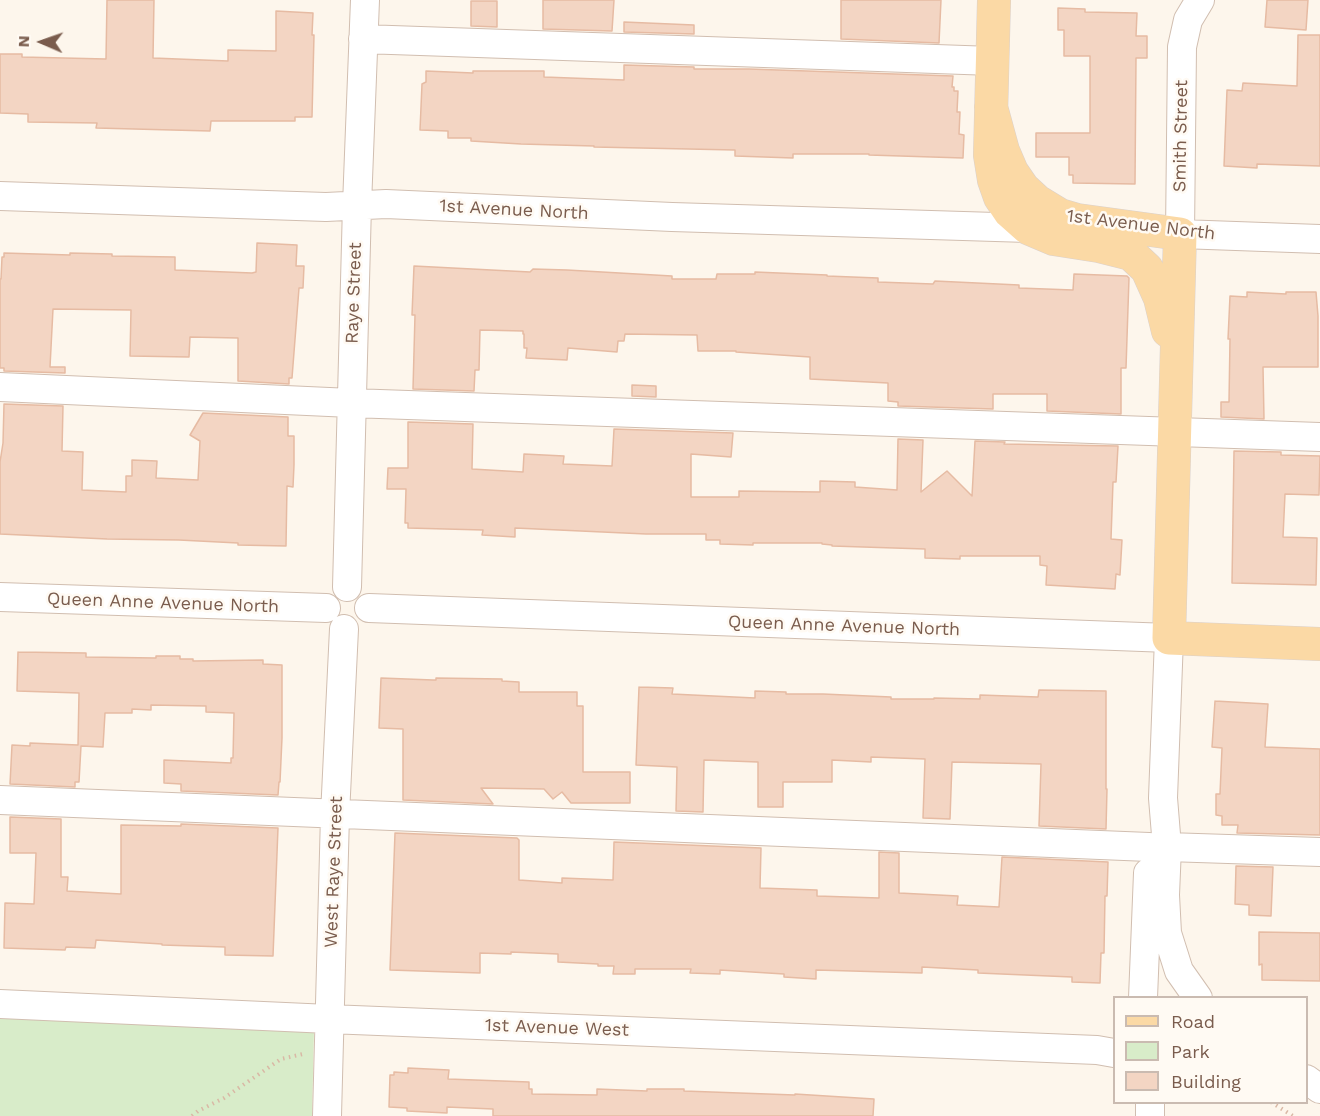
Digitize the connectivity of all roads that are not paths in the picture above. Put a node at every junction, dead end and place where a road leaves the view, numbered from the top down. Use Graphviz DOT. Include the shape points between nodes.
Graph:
graph roads {
  1 [pos="365,0"];
  2 [pos="994,0"];
  3 [pos="1200,0"];
  4 [pos="363,39"];
  5 [pos="993,62"];
  6 [pos="991,108"];
  7 [pos="0,195"];
  8 [pos="357,205"];
  9 [pos="1028,228"];
  10 [pos="1180,234"];
  11 [pos="1320,239"];
  12 [pos="1177,384"];
  13 [pos="0,387"];
  14 [pos="351,403"];
  15 [pos="1175,431"];
  16 [pos="1320,437"];
  17 [pos="347,587"];
  18 [pos="0,597"];
  19 [pos="369,608"];
  20 [pos="335,618"];
  21 [pos="1169,638"];
  22 [pos="1320,644"];
  23 [pos="0,800"];
  24 [pos="335,815"];
  25 [pos="1158,847"];
  26 [pos="1320,852"];
  27 [pos="1143,996"];
  28 [pos="1197,996"];
  29 [pos="0,1004"];
  30 [pos="330,1019"];
  31 [pos="1113,1053"];
  32 [pos="327,1116"];
  1 -- 4 [label="street, Raye Street"];
  2 -- 5 [label="main road"];
  3 -- 10 [label="street, Smith Street" via="1188,20 1182,48"];
  4 -- 5 [label="street"];
  4 -- 8 [label="street, Raye Street"];
  5 -- 6 [label="main road"];
  6 -- 9 [label="main road" via="994,180 1010,212"];
  6 -- 10 [label="main road, 1st Avenue North" via="1012,172 1037,201 1077,220"];
  7 -- 8 [label="street, 1st Avenue North"];
  8 -- 9 [label="street, 1st Avenue North"];
  8 -- 14 [label="street, Raye Street"];
  9 -- 12 [label="main road, Smith Street" via="1054,239 1131,254 1147,269 1160,298"];
  10 -- 11 [label="street, 1st Avenue North"];
  10 -- 12 [label="main road, Smith Street"];
  12 -- 15 [label="main road, Smith Street"];
  13 -- 14 [label="street"];
  14 -- 15 [label="street"];
  14 -- 17 [label="street, Raye Street"];
  15 -- 16 [label="street"];
  15 -- 21 [label="main road, Smith Street"];
  17 -- 19 [label="street" via="363,593"];
  17 -- 20 [label="street" via="336,590 327,601"];
  18 -- 20 [label="street, Queen Anne Avenue North"];
  19 -- 20 [label="street" via="366,619 356,628"];
  19 -- 21 [label="street, Queen Anne Avenue North"];
  20 -- 24 [label="street, West Raye Street"];
  21 -- 22 [label="main road, Queen Anne Avenue North"];
  21 -- 25 [label="street"];
  23 -- 24 [label="street"];
  24 -- 25 [label="street"];
  24 -- 30 [label="street, West Raye Street"];
  25 -- 26 [label="street"];
  25 -- 27 [label="street"];
  25 -- 28 [label="street" via="1167,933 1179,971"];
  29 -- 30 [label="street, 1st Avenue West"];
  30 -- 31 [label="street, 1st Avenue West"];
  30 -- 32 [label="street, West Raye Street"];
}
